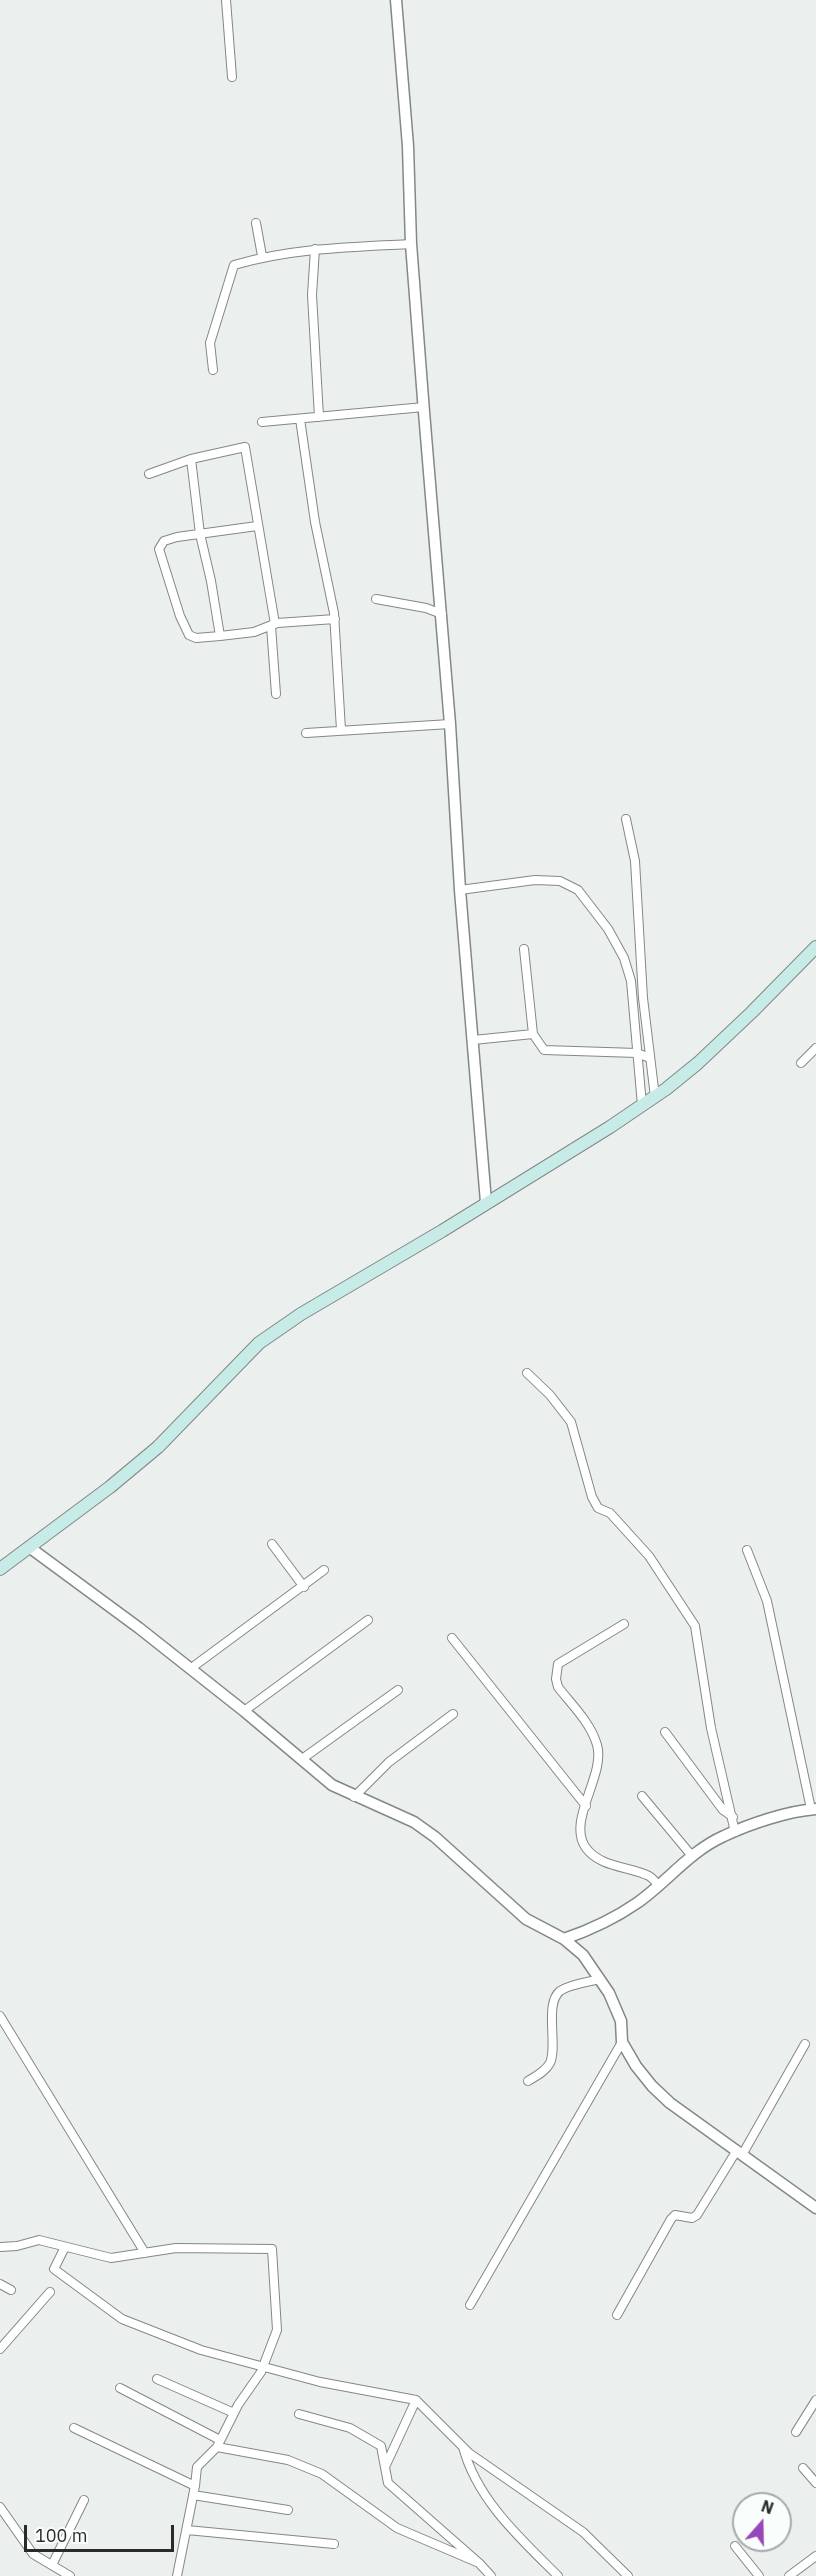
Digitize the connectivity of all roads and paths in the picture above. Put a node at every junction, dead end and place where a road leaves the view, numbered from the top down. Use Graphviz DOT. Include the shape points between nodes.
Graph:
graph roads {
  1 [pos="226,0"];
  2 [pos="396,0"];
  3 [pos="232,77"];
  4 [pos="256,223"];
  5 [pos="411,244"];
  6 [pos="315,249"];
  7 [pos="262,256"];
  8 [pos="213,370"];
  9 [pos="424,407"];
  10 [pos="319,417"];
  11 [pos="300,419"];
  12 [pos="262,422"];
  13 [pos="191,459"];
  14 [pos="149,474"];
  15 [pos="257,526"];
  16 [pos="200,534"];
  17 [pos="376,599"];
  18 [pos="442,614"];
  19 [pos="335,619"];
  20 [pos="273,625"];
  21 [pos="220,636"];
  22 [pos="276,694"];
  23 [pos="450,724"];
  24 [pos="341,730"];
  25 [pos="306,733"];
  26 [pos="626,819"];
  27 [pos="460,890"];
  28 [pos="816,947"];
  29 [pos="524,949"];
  30 [pos="533,1034"];
  31 [pos="473,1040"];
  32 [pos="816,1048"];
  33 [pos="637,1053"];
  34 [pos="650,1058"];
  35 [pos="801,1063"];
  36 [pos="654,1096"];
  37 [pos="642,1105"];
  38 [pos="486,1202"];
  39 [pos="527,1373"];
  40 [pos="272,1544"];
  41 [pos="29,1547"];
  42 [pos="747,1550"];
  43 [pos="0,1569"];
  44 [pos="324,1570"];
  45 [pos="304,1587"];
  46 [pos="368,1620"];
  47 [pos="624,1624"];
  48 [pos="452,1638"];
  49 [pos="190,1669"];
  50 [pos="398,1690"];
  51 [pos="244,1711"];
  52 [pos="453,1714"];
  53 [pos="665,1732"];
  54 [pos="302,1759"];
  55 [pos="642,1796"];
  56 [pos="354,1797"];
  57 [pos="586,1806"];
  58 [pos="814,1809"];
  59 [pos="733,1817"];
  60 [pos="735,1832"];
  61 [pos="692,1856"];
  62 [pos="659,1886"];
  63 [pos="564,1939"];
  64 [pos="600,1979"];
  65 [pos="0,2016"];
  66 [pos="622,2042"];
  67 [pos="805,2044"];
  68 [pos="528,2081"];
  69 [pos="740,2153"];
  70 [pos="814,2202"];
  71 [pos="0,2247"];
  72 [pos="65,2247"];
  73 [pos="145,2253"];
  74 [pos="0,2284"];
  75 [pos="11,2290"];
  76 [pos="50,2292"];
  77 [pos="470,2305"];
  78 [pos="616,2315"];
  79 [pos="0,2349"];
  80 [pos="262,2367"];
  81 [pos="157,2379"];
  82 [pos="120,2388"];
  83 [pos="416,2400"];
  84 [pos="816,2400"];
  85 [pos="234,2413"];
  86 [pos="299,2414"];
  87 [pos="74,2428"];
  88 [pos="795,2432"];
  89 [pos="219,2444"];
  90 [pos="463,2447"];
  91 [pos="385,2467"];
  92 [pos="802,2468"];
  93 [pos="816,2483"];
  94 [pos="194,2491"];
  95 [pos="84,2500"];
  96 [pos="0,2507"];
  97 [pos="288,2510"];
  98 [pos="187,2530"];
  99 [pos="334,2544"];
  100 [pos="740,2552"];
  101 [pos="812,2559"];
  102 [pos="479,2563"];
  103 [pos="52,2565"];
  104 [pos="816,2570"];
  105 [pos="70,2576"];
  106 [pos="177,2576"];
  107 [pos="491,2576"];
  108 [pos="558,2576"];
  109 [pos="628,2576"];
  110 [pos="759,2576"];
  111 [pos="789,2576"];
  1 -- 3 [label="street"];
  2 -- 5 [label="street" via="408,146"];
  4 -- 7 [label="street"];
  5 -- 6 [label="street"];
  5 -- 9 [label="street"];
  6 -- 7 [label="street"];
  6 -- 10 [label="street" via="312,295"];
  7 -- 8 [label="street" via="234,265 210,343"];
  9 -- 10 [label="street"];
  9 -- 18 [label="street"];
  10 -- 11 [label="street"];
  11 -- 12 [label="street"];
  11 -- 19 [label="street"];
  13 -- 14 [label="street"];
  13 -- 15 [label="street" via="245,447"];
  13 -- 16 [label="street"];
  15 -- 16 [label="street"];
  15 -- 20 [label="street" via="268,573"];
  16 -- 21 [label="street"];
  16 -- 21 [label="street" via="167,539 160,553 185,630 196,638"];
  17 -- 18 [label="street"];
  18 -- 23 [label="street"];
  19 -- 20 [label="street"];
  19 -- 24 [label="street"];
  20 -- 21 [label="street"];
  20 -- 22 [label="street"];
  23 -- 24 [label="street"];
  23 -- 27 [label="street"];
  24 -- 25 [label="street"];
  26 -- 34 [label="street" via="635,861"];
  27 -- 31 [label="street"];
  27 -- 33 [label="street" via="535,880 560,882 578,890 624,958 631,981"];
  28 -- 36 [label="main road" via="705,1056"];
  29 -- 30 [label="street"];
  30 -- 31 [label="street"];
  30 -- 33 [label="street" via="544,1050 554,1052"];
  31 -- 38 [label="street"];
  32 -- 35 [label="street"];
  33 -- 34 [label="street"];
  33 -- 37 [label="street"];
  34 -- 36 [label="street"];
  36 -- 37 [label="main road"];
  37 -- 38 [label="main road"];
  38 -- 41 [label="main road" via="259,1342 158,1447"];
  39 -- 59 [label="street" via="572,1422 598,1508 610,1513 649,1556 695,1626 711,1728"];
  40 -- 45 [label="street"];
  41 -- 43 [label="main road"];
  41 -- 49 [label="street"];
  42 -- 58 [label="street" via="767,1601"];
  44 -- 45 [label="street"];
  45 -- 49 [label="street"];
  46 -- 51 [label="street"];
  47 -- 57 [label="street" via="558,1664 558,1687 598,1746"];
  48 -- 57 [label="street"];
  49 -- 51 [label="street"];
  50 -- 54 [label="street"];
  51 -- 54 [label="street"];
  52 -- 56 [label="street" via="389,1762"];
  53 -- 59 [label="street" via="723,1810"];
  54 -- 56 [label="street" via="332,1785"];
  55 -- 61 [label="street"];
  56 -- 63 [label="street" via="414,1822 526,1919"];
  57 -- 62 [label="street" via="580,1823 586,1848 607,1862 650,1876"];
  58 -- 60 [label="street"];
  59 -- 60 [label="street"];
  60 -- 61 [label="street"];
  61 -- 62 [label="street"];
  62 -- 63 [label="street" via="596,1928"];
  63 -- 64 [label="street" via="583,1955"];
  64 -- 66 [label="street" via="621,2021"];
  64 -- 68 [label="street" via="561,1990 556,1996 550,2063"];
  65 -- 73 [label="street"];
  66 -- 69 [label="street" via="647,2079 670,2103"];
  66 -- 77 [label="street"];
  67 -- 69 [label="street"];
  69 -- 70 [label="street"];
  69 -- 78 [label="street" via="696,2215 675,2215 671,2219"];
  71 -- 72 [label="street" via="39,2240"];
  72 -- 73 [label="street" via="111,2258"];
  72 -- 80 [label="street" via="54,2269 122,2319 201,2350"];
  73 -- 80 [label="street" via="176,2248 272,2249 277,2330"];
  74 -- 75 [label="street"];
  76 -- 79 [label="street"];
  80 -- 83 [label="street"];
  80 -- 85 [label="street"];
  81 -- 85 [label="street"];
  82 -- 89 [label="street"];
  83 -- 90 [label="street"];
  83 -- 91 [label="street"];
  84 -- 88 [label="street"];
  85 -- 89 [label="street"];
  86 -- 91 [label="street" via="350,2428 381,2446"];
  87 -- 94 [label="street"];
  89 -- 94 [label="street" via="197,2467"];
  89 -- 102 [label="street" via="288,2460 322,2474 397,2528"];
  90 -- 108 [label="street" via="485,2496"];
  90 -- 109 [label="street" via="583,2532"];
  91 -- 102 [label="street" via="388,2483"];
  92 -- 93 [label="street"];
  94 -- 97 [label="street"];
  94 -- 98 [label="street"];
  95 -- 103 [label="street"];
  96 -- 103 [label="street" via="33,2554"];
  98 -- 99 [label="street"];
  98 -- 106 [label="street"];
  100 -- 110 [label="street"];
  101 -- 104 [label="street"];
  101 -- 111 [label="street"];
  102 -- 107 [label="street"];
  103 -- 105 [label="street"];
}
